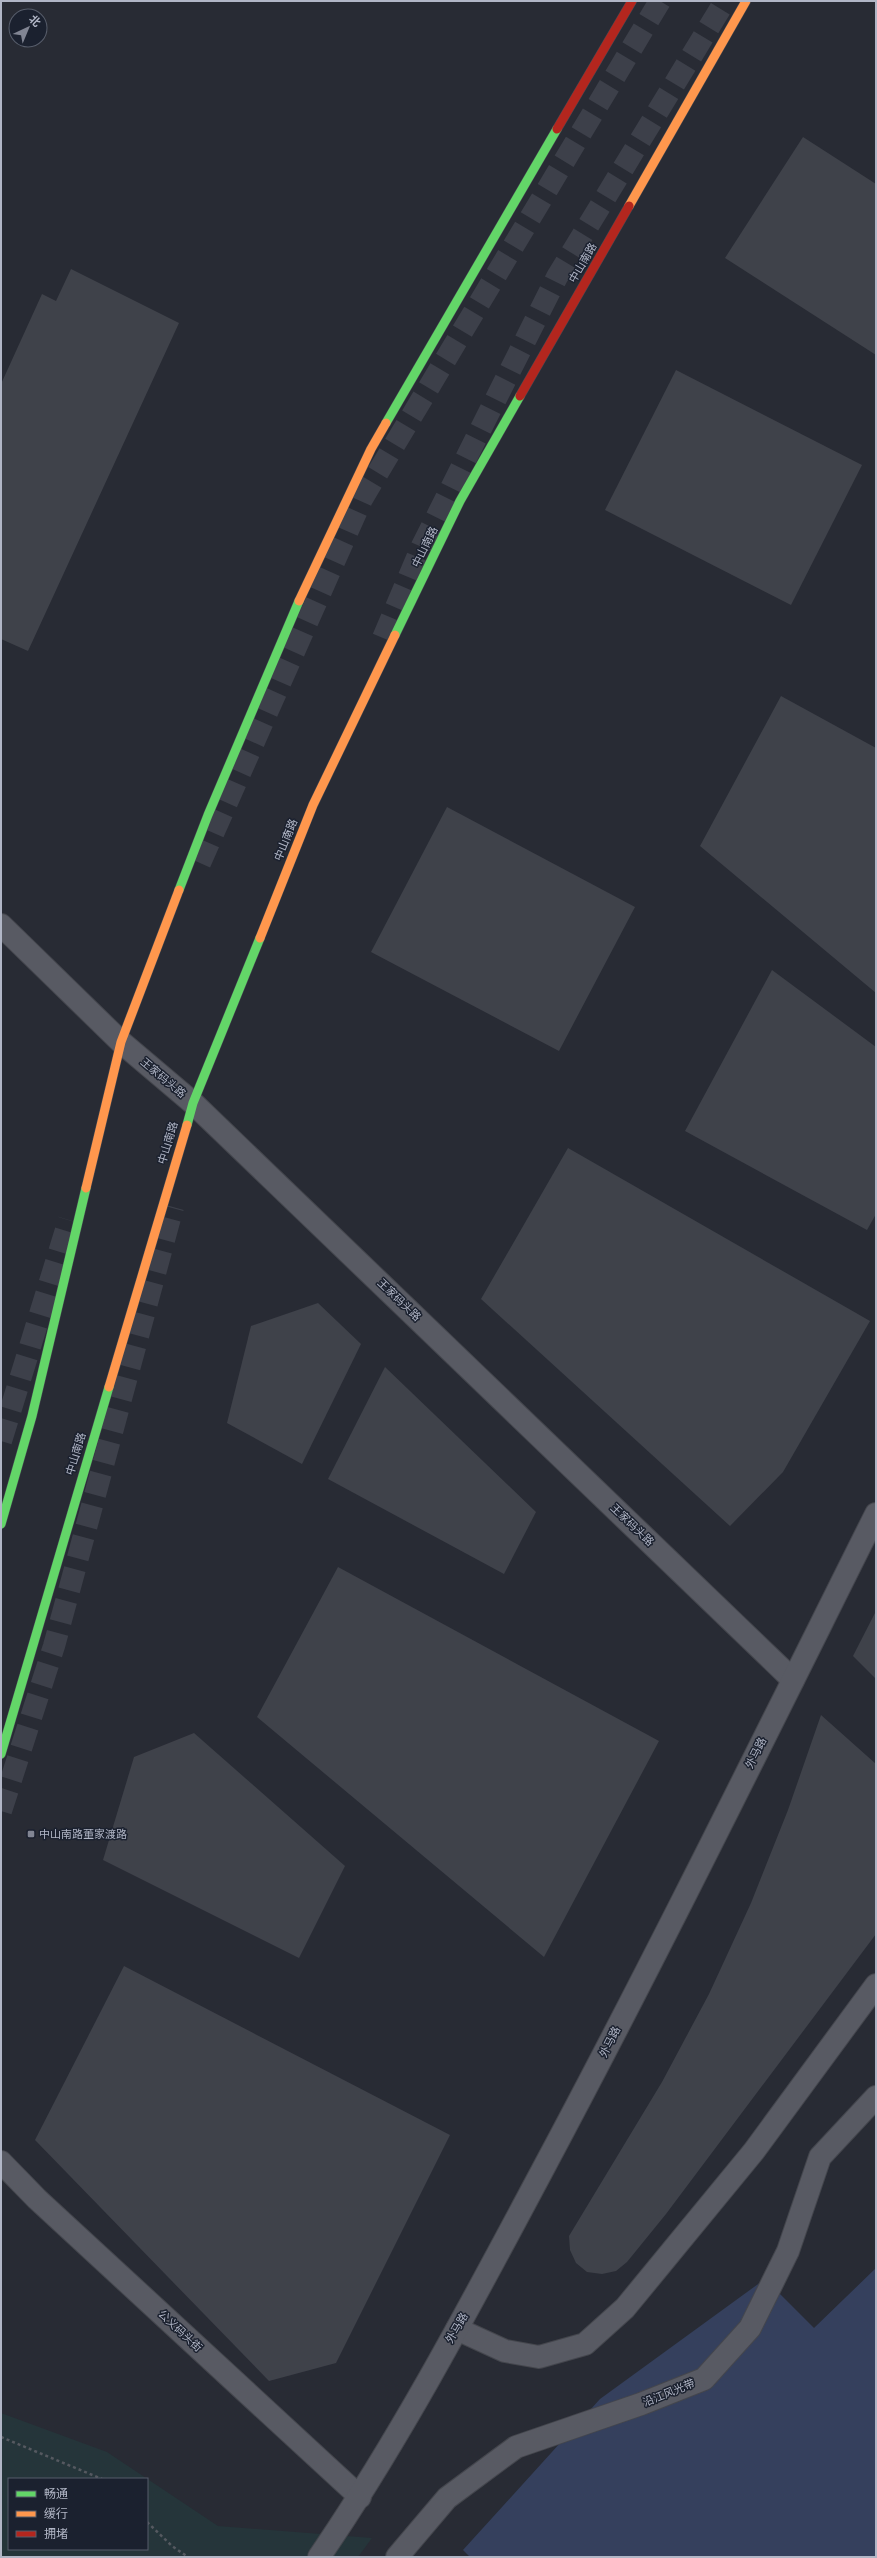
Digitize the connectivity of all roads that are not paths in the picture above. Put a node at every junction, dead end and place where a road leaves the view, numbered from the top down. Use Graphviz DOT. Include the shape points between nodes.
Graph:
graph roads {
  1 [pos="632,1"];
  2 [pos="746,1"];
  3 [pos="1,925"];
  4 [pos="121,1042"];
  5 [pos="193,1103"];
  6 [pos="876,1514"];
  7 [pos="1,1524"];
  8 [pos="793,1680"];
  9 [pos="1,1754"];
  10 [pos="876,1985"];
  11 [pos="876,2097"];
  12 [pos="1,2162"];
  13 [pos="457,2329"];
  14 [pos="360,2497"];
  15 [pos="319,2557"];
  16 [pos="397,2557"];
  1 -- 4 [label="main road" via="372,449 283,635 208,815"];
  2 -- 5 [label="main road, 中山南路" via="460,501 313,805"];
  3 -- 4 [label="street, 王家码头路"];
  4 -- 5 [label="street, 王家码头路"];
  4 -- 7 [label="main road" via="32,1416"];
  5 -- 8 [label="street, 王家码头路"];
  5 -- 9 [label="main road, 中山南路"];
  6 -- 8 [label="street, 外马路"];
  8 -- 13 [label="street, 外马路" via="611,2042"];
  10 -- 13 [label="street" via="754,2151 625,2308 585,2344 539,2357 505,2351"];
  11 -- 16 [label="street, 沿江风光带" via="820,2157 788,2251 750,2328 704,2379 641,2404 516,2447 447,2498"];
  12 -- 14 [label="street, 公义码头街" via="37,2199"];
  13 -- 14 [label="street, 外马路"];
  14 -- 15 [label="street, 外马路"];
}
